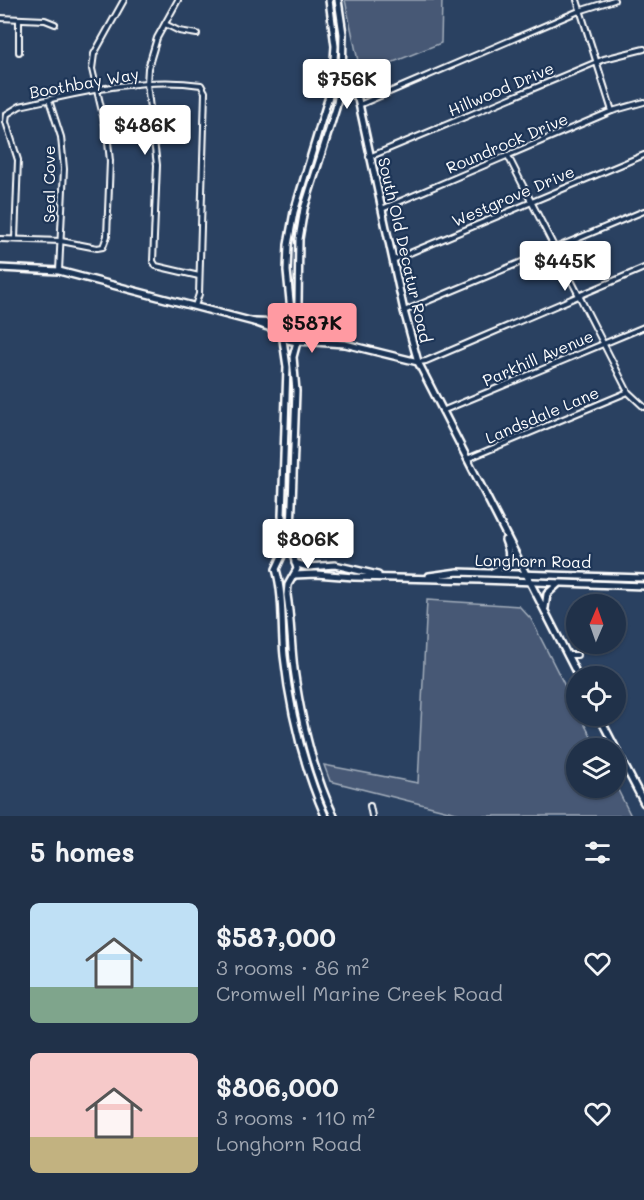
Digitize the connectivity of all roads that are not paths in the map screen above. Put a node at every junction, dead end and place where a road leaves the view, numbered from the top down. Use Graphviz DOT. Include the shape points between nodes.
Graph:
graph roads {
  1 [pos="124,0"];
  2 [pos="178,0"];
  3 [pos="329,0"];
  4 [pos="338,0"];
  5 [pos="577,0"];
  6 [pos="614,0"];
  7 [pos="579,11"];
  8 [pos="0,18"];
  9 [pos="20,19"];
  10 [pos="55,24"];
  11 [pos="165,24"];
  12 [pos="197,34"];
  13 [pos="644,49"];
  14 [pos="19,51"];
  15 [pos="596,63"];
  16 [pos="147,84"];
  17 [pos="332,86"];
  18 [pos="340,88"];
  19 [pos="97,89"];
  20 [pos="49,99"];
  21 [pos="644,102"];
  22 [pos="359,105"];
  23 [pos="612,111"];
  24 [pos="644,155"];
  25 [pos="508,156"];
  26 [pos="369,157"];
  27 [pos="532,201"];
  28 [pos="381,209"];
  29 [pos="644,211"];
  30 [pos="294,212"];
  31 [pos="303,214"];
  32 [pos="0,239"];
  33 [pos="15,239"];
  34 [pos="61,241"];
  35 [pos="555,249"];
  36 [pos="392,260"];
  37 [pos="0,268"];
  38 [pos="644,268"];
  39 [pos="59,271"];
  40 [pos="199,276"];
  41 [pos="578,295"];
  42 [pos="195,306"];
  43 [pos="404,311"];
  44 [pos="254,322"];
  45 [pos="287,323"];
  46 [pos="644,327"];
  47 [pos="301,328"];
  48 [pos="283,336"];
  49 [pos="298,341"];
  50 [pos="324,342"];
  51 [pos="603,344"];
  52 [pos="418,362"];
  53 [pos="628,392"];
  54 [pos="644,407"];
  55 [pos="442,412"];
  56 [pos="466,460"];
  57 [pos="491,508"];
  58 [pos="279,560"];
  59 [pos="295,563"];
  60 [pos="277,573"];
  61 [pos="490,573"];
  62 [pos="526,574"];
  63 [pos="294,575"];
  64 [pos="385,577"];
  65 [pos="421,578"];
  66 [pos="644,578"];
  67 [pos="530,582"];
  68 [pos="559,583"];
  69 [pos="644,586"];
  70 [pos="545,610"];
  71 [pos="567,655"];
  72 [pos="577,655"];
  73 [pos="573,666"];
  74 [pos="604,726"];
  75 [pos="644,803"];
  76 [pos="370,806"];
  77 [pos="325,816"];
  78 [pos="334,816"];
  79 [pos="372,816"];
  1 -- 19 [label="street" via="94,54 92,69"];
  2 -- 11 [label="street"];
  3 -- 17 [label="main road" via="335,46"];
  4 -- 18 [label="main road" via="343,34"];
  5 -- 7 [label="street"];
  6 -- 7 [label="street"];
  7 -- 15 [label="street"];
  7 -- 22 [label="street"];
  8 -- 9 [label="street"];
  9 -- 10 [label="street"];
  9 -- 14 [label="street"];
  11 -- 12 [label="street"];
  11 -- 16 [label="street" via="150,57"];
  13 -- 15 [label="street, Hillwood Drive"];
  15 -- 23 [label="street"];
  15 -- 26 [label="street, Hillwood Drive"];
  16 -- 19 [label="street, Boothbay Way"];
  16 -- 40 [label="street" via="157,165 153,263"];
  16 -- 40 [label="street, Boothbay Way" via="203,86 205,92"];
  17 -- 18 [label="main road"];
  17 -- 30 [label="main road"];
  18 -- 22 [label="main road" via="353,92"];
  18 -- 31 [label="main road"];
  19 -- 20 [label="street, Boothbay Way"];
  19 -- 34 [label="street" via="108,133 110,161 107,236 101,248"];
  20 -- 33 [label="street, Boothbay Way" via="20,106 7,114 18,160"];
  20 -- 34 [label="street, Seal Cove" via="63,154"];
  21 -- 23 [label="street, Roundrock Drive"];
  22 -- 26 [label="main road, South Old Decatur Road"];
  23 -- 25 [label="street, Roundrock Drive"];
  24 -- 27 [label="street, Westgrove Drive"];
  25 -- 27 [label="street"];
  25 -- 28 [label="street, Roundrock Drive"];
  26 -- 28 [label="main road, South Old Decatur Road"];
  27 -- 35 [label="street"];
  27 -- 36 [label="street, Westgrove Drive"];
  28 -- 36 [label="main road, South Old Decatur Road"];
  29 -- 35 [label="street"];
  30 -- 31 [label="main road"];
  30 -- 45 [label="main road" via="287,258 291,314"];
  31 -- 47 [label="main road" via="298,279"];
  32 -- 33 [label="street"];
  33 -- 34 [label="street"];
  34 -- 39 [label="street, Seal Cove"];
  35 -- 41 [label="street"];
  35 -- 43 [label="street"];
  36 -- 43 [label="main road, South Old Decatur Road"];
  37 -- 39 [label="main road"];
  38 -- 41 [label="street"];
  39 -- 42 [label="main road"];
  40 -- 42 [label="street"];
  41 -- 51 [label="street"];
  41 -- 52 [label="street"];
  42 -- 44 [label="main road"];
  43 -- 52 [label="main road, South Old Decatur Road"];
  44 -- 45 [label="main road"];
  44 -- 48 [label="main road"];
  45 -- 47 [label="main road"];
  45 -- 48 [label="main road"];
  46 -- 51 [label="street, Parkhill Avenue"];
  47 -- 49 [label="main road"];
  47 -- 50 [label="main road"];
  48 -- 49 [label="main road"];
  48 -- 58 [label="main road" via="287,367 282,516 285,550"];
  49 -- 50 [label="main road"];
  49 -- 59 [label="main road" via="293,357 296,391 291,532"];
  50 -- 52 [label="main road"];
  51 -- 53 [label="street"];
  51 -- 55 [label="street, Parkhill Avenue"];
  52 -- 55 [label="main road, South Old Decatur Road"];
  53 -- 54 [label="street"];
  53 -- 56 [label="street, Landsdale Lane"];
  55 -- 56 [label="main road, South Old Decatur Road"];
  56 -- 57 [label="main road, South Old Decatur Road"];
  57 -- 61 [label="main road" via="510,554 508,563"];
  57 -- 62 [label="main road, South Old Decatur Road"];
  58 -- 59 [label="main road" via="287,558"];
  58 -- 60 [label="main road"];
  59 -- 63 [label="main road"];
  59 -- 64 [label="main road, Longhorn Road" via="308,567 335,565"];
  60 -- 63 [label="main road" via="285,578"];
  60 -- 77 [label="main road" via="289,694 301,749"];
  61 -- 62 [label="main road, Longhorn Road"];
  61 -- 65 [label="main road, Longhorn Road" via="458,572"];
  62 -- 66 [label="main road, Longhorn Road"];
  62 -- 67 [label="main road, South Old Decatur Road"];
  63 -- 64 [label="main road, Longhorn Road"];
  63 -- 78 [label="main road" via="287,591 301,712 317,773"];
  64 -- 65 [label="main road, Longhorn Road"];
  65 -- 67 [label="main road, Longhorn Road"];
  66 -- 69 [label="main road"];
  67 -- 68 [label="main road, Longhorn Road"];
  67 -- 70 [label="main road, South Old Decatur Road"];
  68 -- 69 [label="main road, Longhorn Road"];
  68 -- 70 [label="main road" via="547,594"];
  70 -- 71 [label="main road, South Old Decatur Road"];
  71 -- 72 [label="street"];
  71 -- 73 [label="main road, South Old Decatur Road"];
  74 -- 75 [label="main road"];
  76 -- 79 [label="street"];
}
